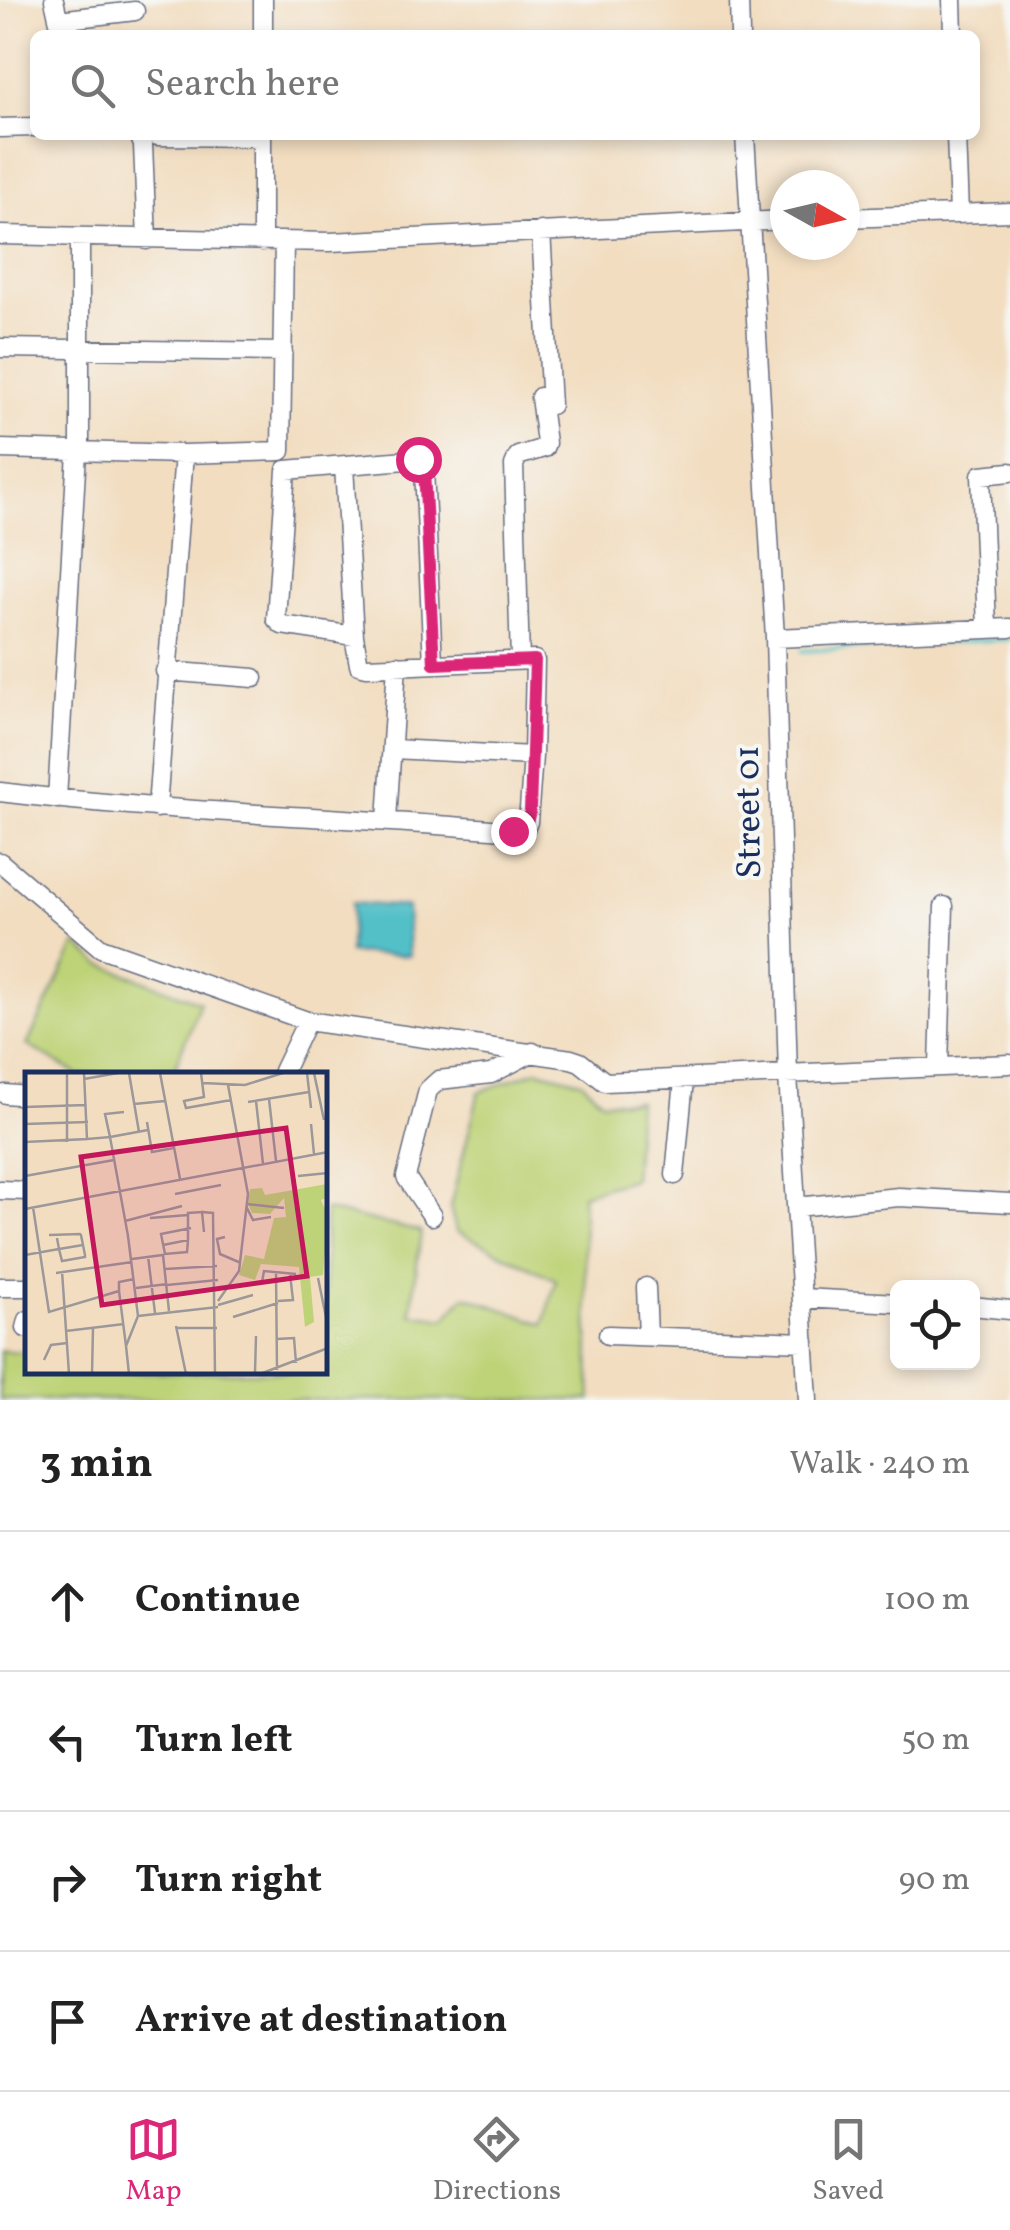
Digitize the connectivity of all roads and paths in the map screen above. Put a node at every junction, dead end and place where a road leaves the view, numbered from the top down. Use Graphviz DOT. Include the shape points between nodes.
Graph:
graph roads {
  1 [pos="54,0"];
  2 [pos="263,0"];
  3 [pos="739,0"];
  4 [pos="952,0"];
  5 [pos="135,11"];
  6 [pos="61,28"];
  7 [pos="262,30"];
  8 [pos="740,30"];
  9 [pos="953,30"];
  10 [pos="30,127"];
  11 [pos="0,128"];
  12 [pos="141,140"];
  13 [pos="262,140"];
  14 [pos="745,140"];
  15 [pos="956,140"];
  16 [pos="1010,212"];
  17 [pos="959,214"];
  18 [pos="860,217"];
  19 [pos="770,221"];
  20 [pos="749,222"];
  21 [pos="541,231"];
  22 [pos="0,236"];
  23 [pos="80,239"];
  24 [pos="147,240"];
  25 [pos="262,242"];
  26 [pos="284,242"];
  27 [pos="0,348"];
  28 [pos="81,348"];
  29 [pos="283,352"];
  30 [pos="0,449"];
  31 [pos="78,452"];
  32 [pos="184,454"];
  33 [pos="344,466"];
  34 [pos="1010,472"];
  35 [pos="987,628"];
  36 [pos="1010,628"];
  37 [pos="354,636"];
  38 [pos="775,638"];
  39 [pos="520,660"];
  40 [pos="434,664"];
  41 [pos="397,665"];
  42 [pos="165,671"];
  43 [pos="254,678"];
  44 [pos="392,748"];
  45 [pos="532,756"];
  46 [pos="0,792"];
  47 [pos="58,799"];
  48 [pos="157,808"];
  49 [pos="387,820"];
  50 [pos="0,862"];
  51 [pos="944,906"];
  52 [pos="307,1021"];
  53 [pos="533,1052"];
  54 [pos="1010,1064"];
  55 [pos="938,1066"];
  56 [pos="283,1070"];
  57 [pos="788,1075"];
  58 [pos="684,1080"];
  59 [pos="5,1094"];
  60 [pos="25,1096"];
  61 [pos="675,1175"];
  62 [pos="0,1190"];
  63 [pos="25,1191"];
  64 [pos="1010,1204"];
  65 [pos="796,1207"];
  66 [pos="432,1216"];
  67 [pos="646,1286"];
  68 [pos="802,1298"];
  69 [pos="890,1302"];
  70 [pos="980,1307"];
  71 [pos="1010,1310"];
  72 [pos="608,1335"];
  73 [pos="648,1336"];
  74 [pos="805,1342"];
  75 [pos="808,1400"];
  1 -- 6 [label="street"];
  2 -- 7 [label="street"];
  3 -- 8 [label="street"];
  4 -- 9 [label="street"];
  5 -- 6 [label="street"];
  10 -- 11 [label="street"];
  12 -- 24 [label="street"];
  13 -- 25 [label="street"];
  14 -- 20 [label="street, Street 01"];
  15 -- 17 [label="street"];
  16 -- 17 [label="street"];
  17 -- 18 [label="street"];
  19 -- 20 [label="street"];
  20 -- 21 [label="street"];
  20 -- 38 [label="street, Street 01"];
  21 -- 26 [label="street"];
  21 -- 39 [label="street" via="546,443 518,456 514,465"];
  22 -- 23 [label="street"];
  23 -- 24 [label="street"];
  23 -- 28 [label="street"];
  24 -- 25 [label="street"];
  25 -- 26 [label="street"];
  26 -- 29 [label="street"];
  27 -- 28 [label="street"];
  28 -- 29 [label="street"];
  28 -- 31 [label="street"];
  29 -- 32 [label="street" via="281,451"];
  30 -- 31 [label="street"];
  31 -- 32 [label="street"];
  31 -- 47 [label="street"];
  32 -- 42 [label="street"];
  33 -- 37 [label="street"];
  33 -- 37 [label="street" via="286,470 274,610 282,625"];
  33 -- 40 [label="street" via="409,458 424,469"];
  34 -- 35 [label="street" via="982,475"];
  35 -- 36 [label="street"];
  35 -- 38 [label="street"];
  37 -- 41 [label="street" via="360,665"];
  38 -- 57 [label="street, Street 01"];
  39 -- 40 [label="street"];
  39 -- 45 [label="street" via="535,660"];
  40 -- 41 [label="street"];
  41 -- 44 [label="street"];
  42 -- 43 [label="street"];
  42 -- 48 [label="street"];
  44 -- 45 [label="street"];
  44 -- 49 [label="street"];
  45 -- 49 [label="street" via="530,812 522,830"];
  46 -- 47 [label="street"];
  47 -- 48 [label="street"];
  48 -- 49 [label="street"];
  50 -- 52 [label="street" via="101,948"];
  51 -- 55 [label="street"];
  52 -- 53 [label="street"];
  52 -- 56 [label="street"];
  53 -- 58 [label="street" via="580,1062 605,1082"];
  53 -- 66 [label="street" via="490,1074 439,1080 428,1090 406,1176"];
  54 -- 55 [label="street"];
  55 -- 57 [label="street"];
  57 -- 58 [label="street"];
  57 -- 65 [label="street, Street 01"];
  58 -- 61 [label="street"];
  59 -- 60 [label="street"];
  62 -- 63 [label="street"];
  64 -- 65 [label="street" via="899,1197"];
  65 -- 68 [label="street, Street 01"];
  67 -- 73 [label="street"];
  68 -- 69 [label="street"];
  68 -- 74 [label="street, Street 01"];
  70 -- 71 [label="street"];
  72 -- 73 [label="street"];
  73 -- 74 [label="street"];
  74 -- 75 [label="street, Street 01"];
}
